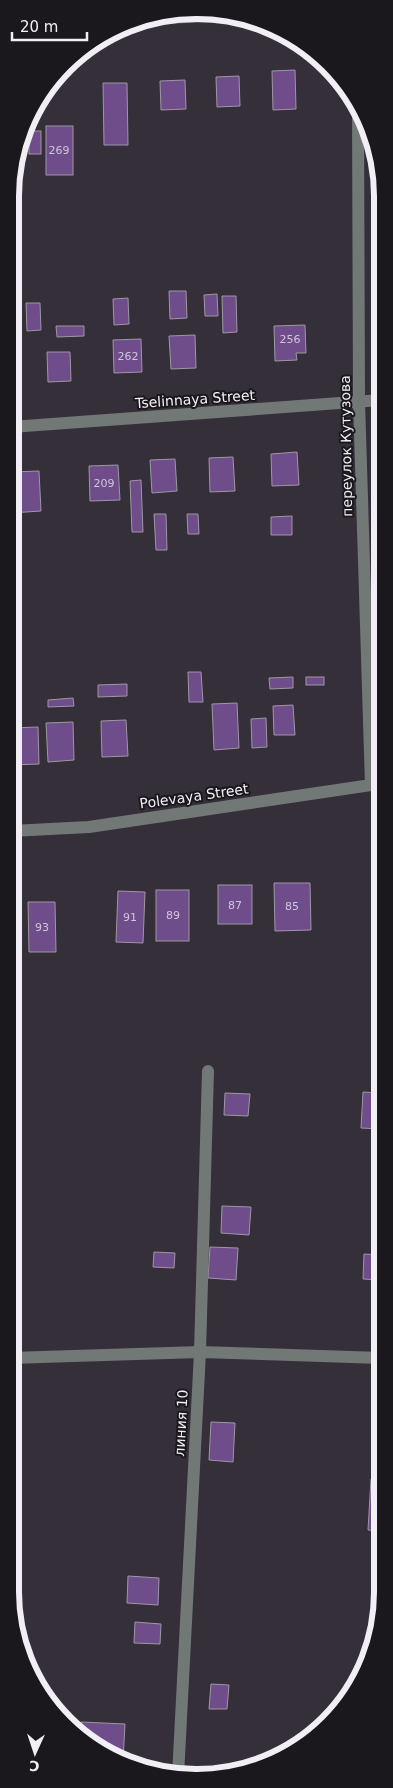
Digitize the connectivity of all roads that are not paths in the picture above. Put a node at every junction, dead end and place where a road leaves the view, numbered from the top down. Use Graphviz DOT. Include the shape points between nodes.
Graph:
graph roads {
  1 [pos="358,122"];
  2 [pos="374,401"];
  3 [pos="359,402"];
  4 [pos="19,426"];
  5 [pos="374,740"];
  6 [pos="374,785"];
  7 [pos="19,830"];
  8 [pos="208,1071"];
  9 [pos="200,1352"];
  10 [pos="19,1358"];
  11 [pos="374,1358"];
  12 [pos="178,1768"];
  1 -- 3 [label="street, переулок Кутузова"];
  2 -- 3 [label="street, Tselinnaya Street"];
  3 -- 4 [label="street, Tselinnaya Street"];
  3 -- 5 [label="street, переулок Кутузова"];
  6 -- 7 [label="street, Polevaya Street" via="89,827"];
  8 -- 9 [label="street, линия 10"];
  9 -- 10 [label="street"];
  9 -- 11 [label="street"];
  9 -- 12 [label="street, линия 10"];
}
